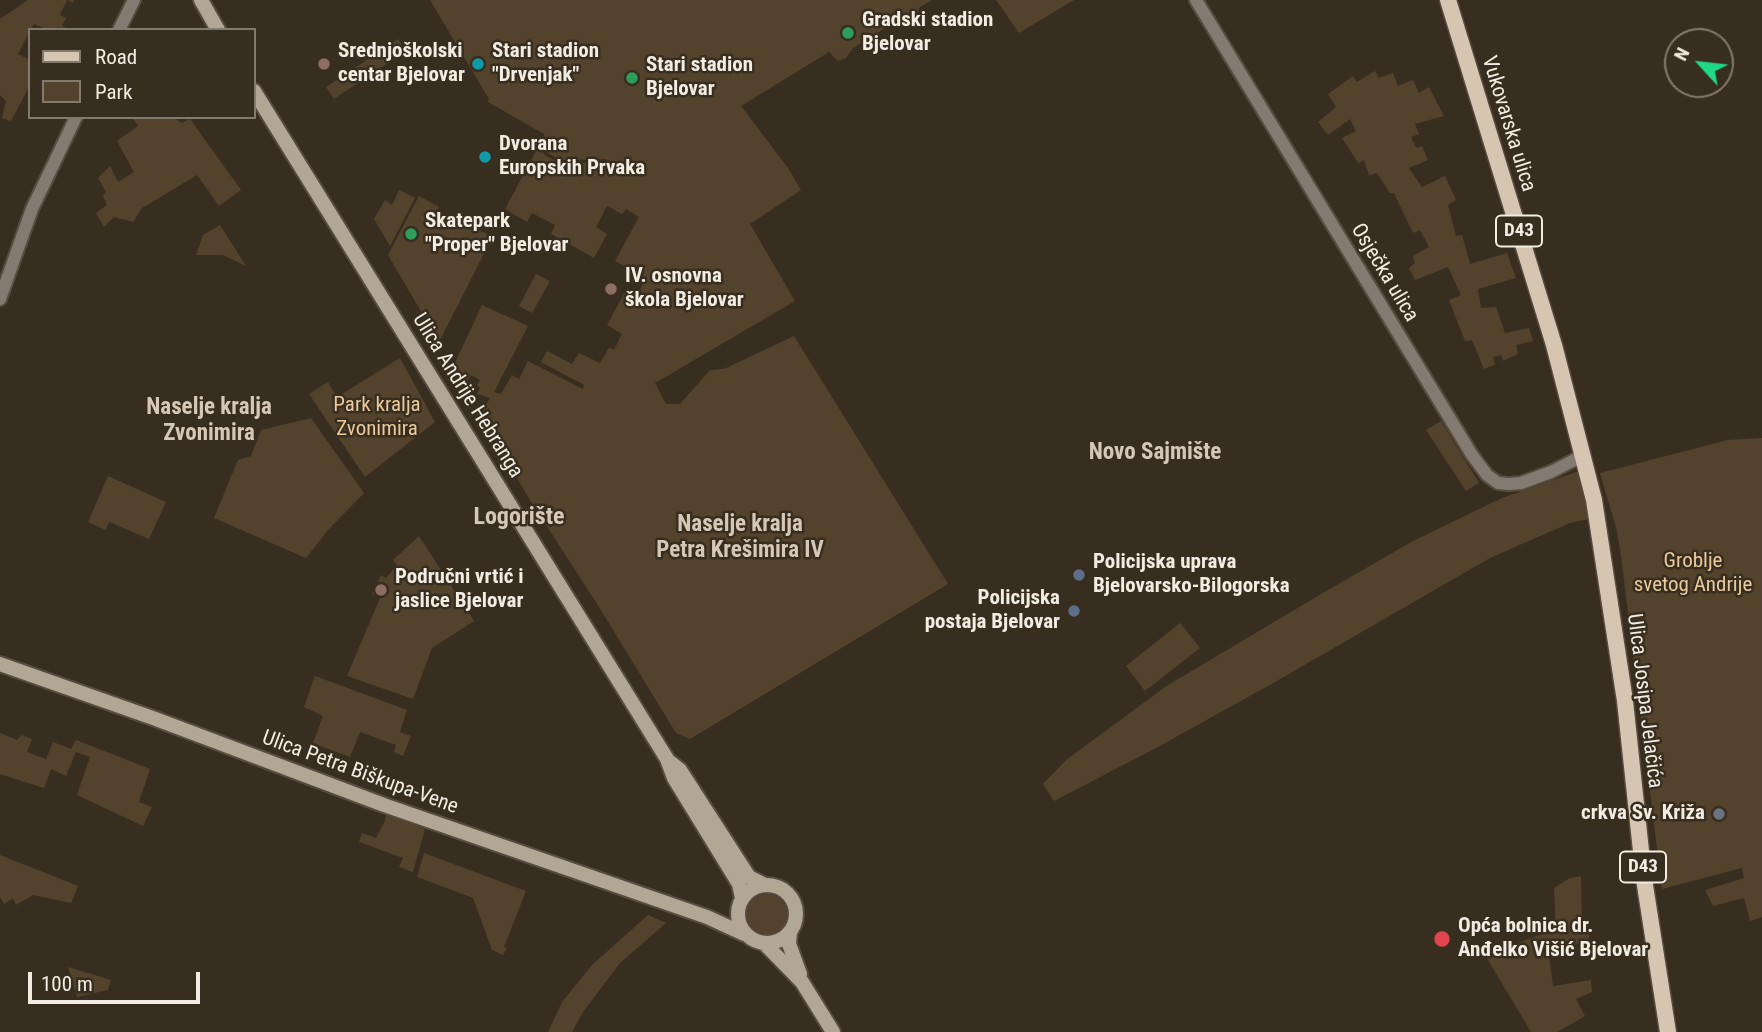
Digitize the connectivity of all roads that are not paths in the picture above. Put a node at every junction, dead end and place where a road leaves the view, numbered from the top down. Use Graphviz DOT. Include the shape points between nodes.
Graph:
graph roads {
  1 [pos="134,0"];
  2 [pos="201,0"];
  3 [pos="1196,0"];
  4 [pos="1448,0"];
  5 [pos="120,28"];
  6 [pos="217,28"];
  7 [pos="256,93"];
  8 [pos="75,119"];
  9 [pos="0,299"];
  10 [pos="1585,459"];
  11 [pos="0,664"];
  12 [pos="667,759"];
  13 [pos="763,884"];
  14 [pos="740,901"];
  15 [pos="707,917"];
  16 [pos="790,932"];
  17 [pos="744,933"];
  18 [pos="764,943"];
  19 [pos="803,982"];
  20 [pos="833,1032"];
  21 [pos="1668,1032"];
  1 -- 5 [label="street"];
  2 -- 6 [label="main road"];
  3 -- 10 [label="street, Osječka ulica" via="1487,475 1498,483 1521,483"];
  4 -- 10 [label="main road, Vukovarska ulica / D43" via="1555,345"];
  7 -- 12 [label="main road, Ulica Andrije Hebranga"];
  8 -- 9 [label="street" via="32,209"];
  10 -- 21 [label="main road, Ulica Josipa Jelačića / D43" via="1625,701 1644,879"];
  11 -- 15 [label="main road, Ulica Petra Biškupa-Vene"];
  12 -- 13 [label="main road, Ulica Andrije Hebranga" via="680,770 749,877"];
  12 -- 14 [label="main road, Ulica Andrije Hebranga" via="739,884"];
  13 -- 14 [label="main road"];
  13 -- 16 [label="main road" via="790,895 796,914"];
  14 -- 15 [label="main road" via="724,914"];
  14 -- 17 [label="main road" via="739,925"];
  15 -- 17 [label="main road, Ulica Petra Biškupa-Vene"];
  16 -- 18 [label="main road" via="783,939"];
  16 -- 19 [label="main road" via="789,944"];
  17 -- 18 [label="main road"];
  18 -- 19 [label="main road"];
  19 -- 20 [label="main road"];
}
